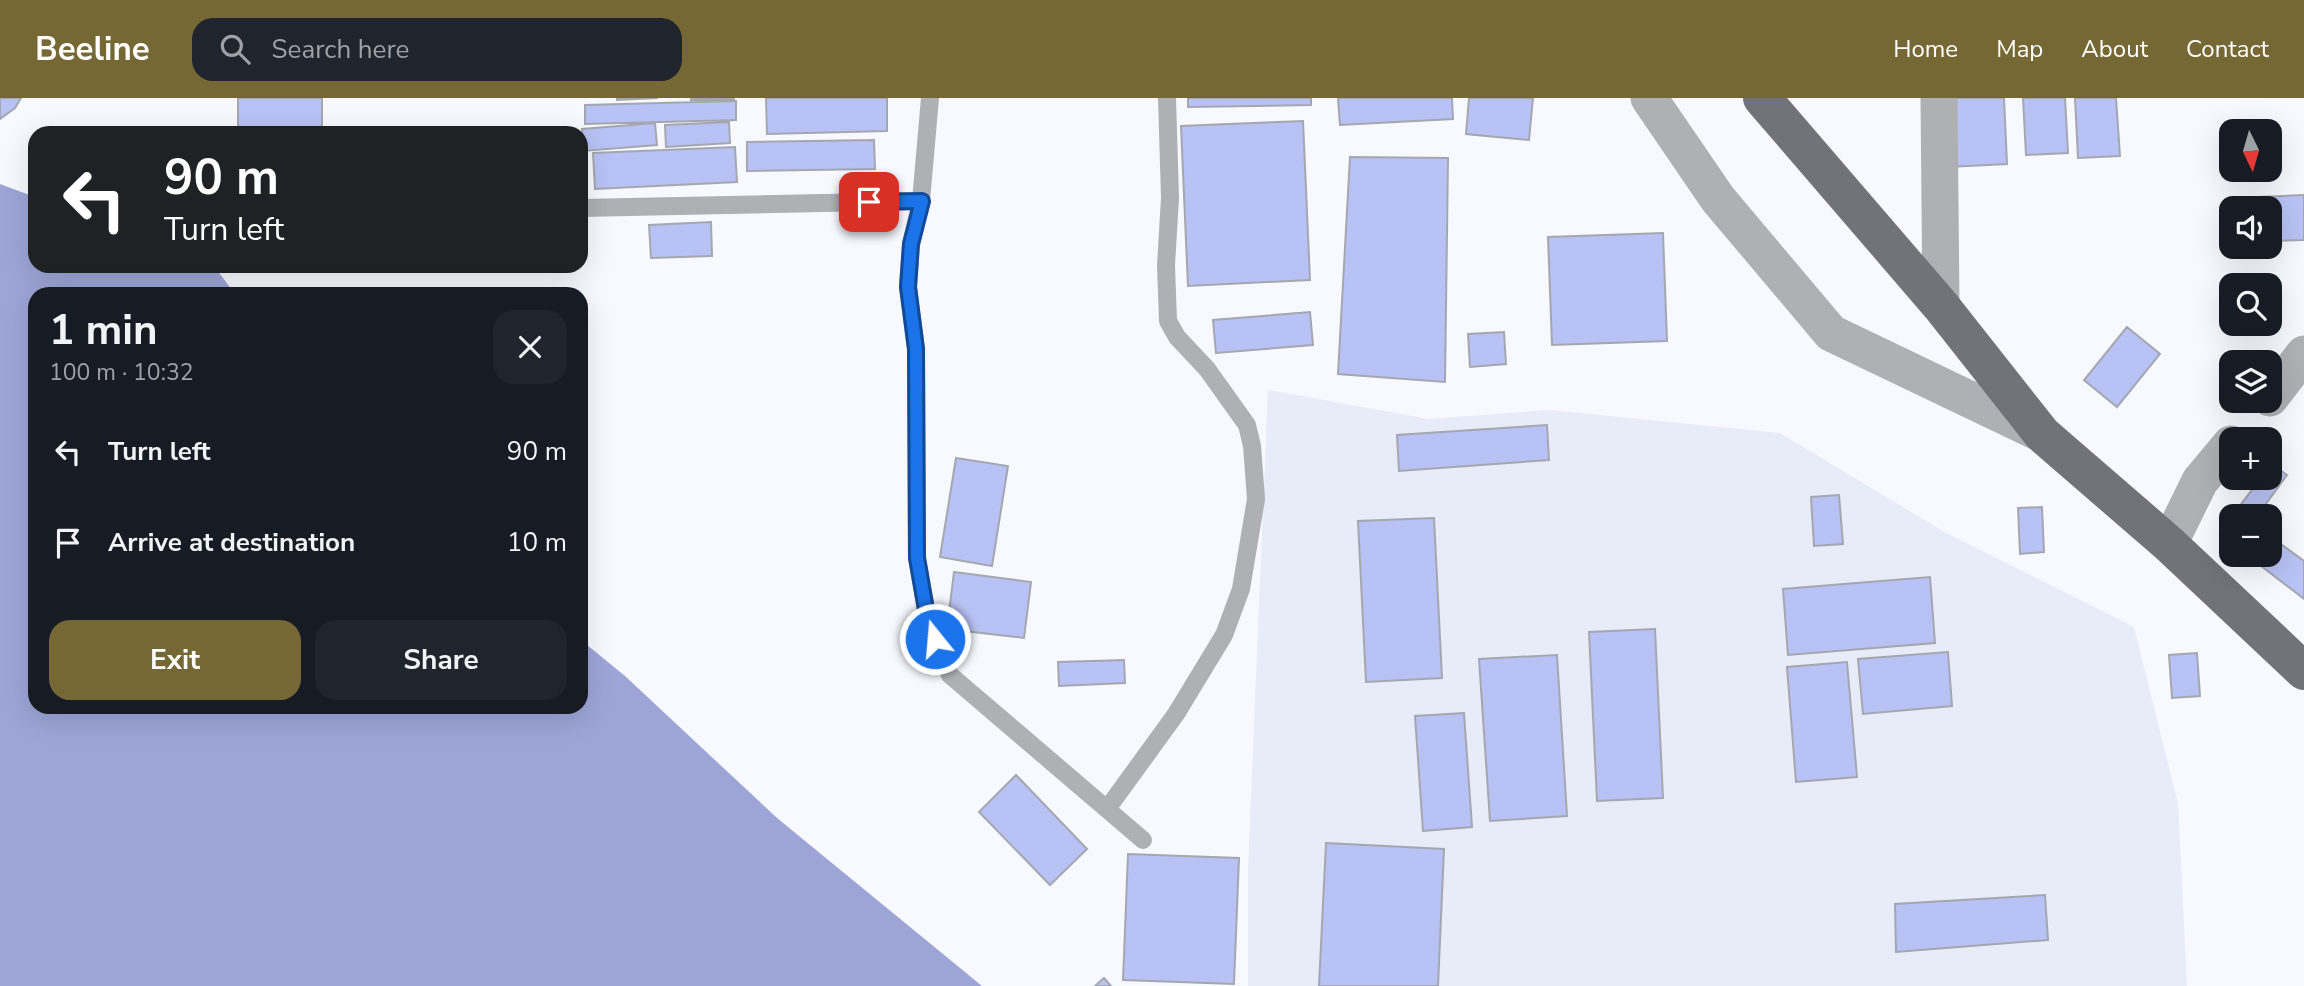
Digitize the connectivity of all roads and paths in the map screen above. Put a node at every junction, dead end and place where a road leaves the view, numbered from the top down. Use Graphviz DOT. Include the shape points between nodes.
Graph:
graph roads {
  1 [pos="930,98"];
  2 [pos="1167,98"];
  3 [pos="1649,98"];
  4 [pos="1762,98"];
  5 [pos="1939,98"];
  6 [pos="922,201"];
  7 [pos="588,208"];
  8 [pos="1941,306"];
  9 [pos="2304,354"];
  10 [pos="2282,382"];
  11 [pos="2257,413"];
  12 [pos="2245,427"];
  13 [pos="2042,433"];
  14 [pos="2219,458"];
  15 [pos="2169,544"];
  16 [pos="2304,671"];
  17 [pos="1107,809"];
  18 [pos="1143,840"];
  1 -- 6 [label="lane"];
  2 -- 17 [label="lane" via="1168,321 1247,425 1256,499 1241,589 1224,635"];
  3 -- 13 [label="street" via="1718,199 1831,333"];
  4 -- 8 [label="main road"];
  5 -- 8 [label="street"];
  6 -- 7 [label="lane"];
  6 -- 17 [label="lane" via="911,244 908,287 916,349 917,558 928,621 950,675"];
  8 -- 13 [label="main road"];
  9 -- 10 [label="street"];
  11 -- 12 [label="street"];
  13 -- 15 [label="main road"];
  14 -- 15 [label="street" via="2200,481"];
  15 -- 16 [label="main road"];
  17 -- 18 [label="lane"];
}
